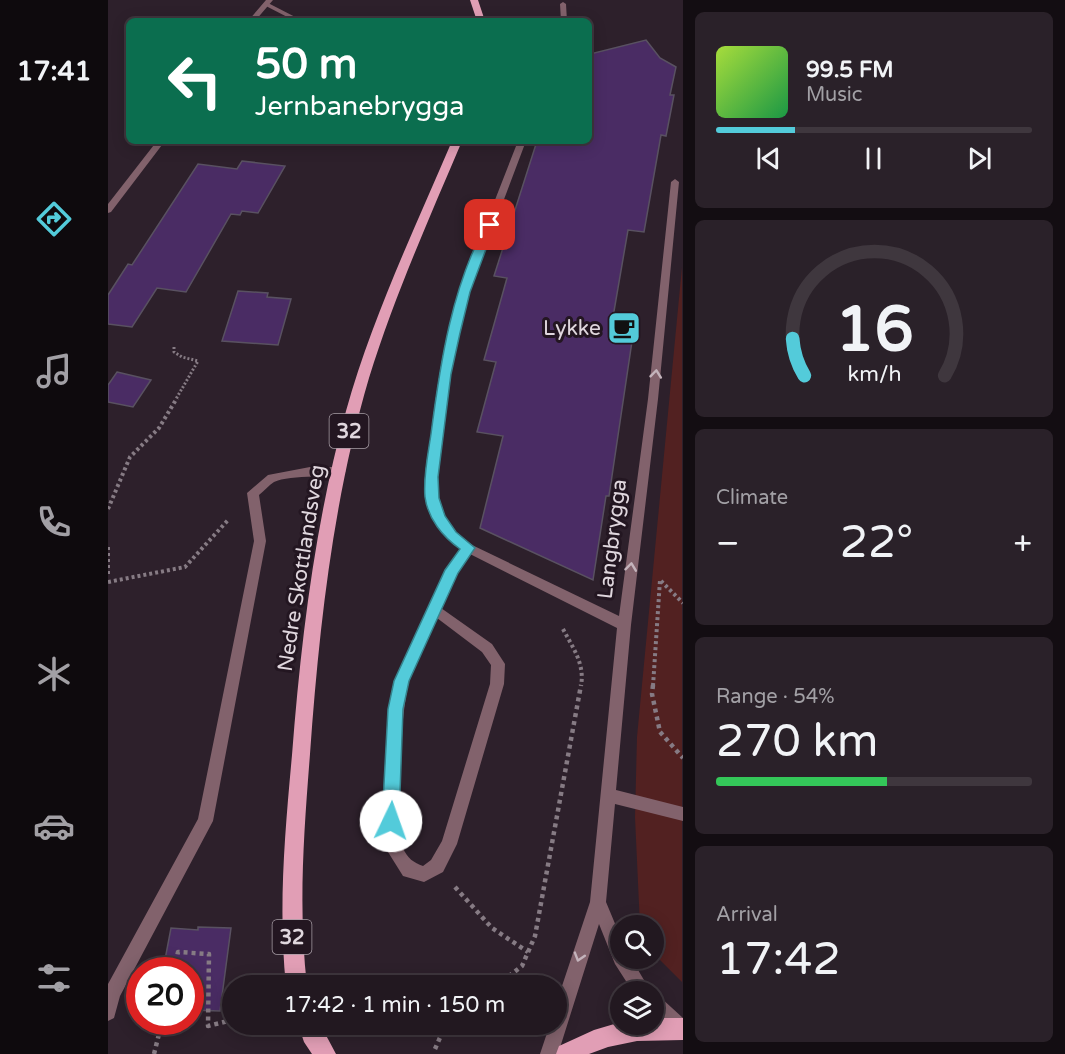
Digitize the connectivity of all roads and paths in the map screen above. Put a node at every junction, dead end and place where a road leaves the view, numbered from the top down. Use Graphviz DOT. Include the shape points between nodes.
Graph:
graph roads {
  1 [pos="474,0"];
  2 [pos="268,2"];
  3 [pos="564,4"];
  4 [pos="254,18"];
  5 [pos="295,18"];
  6 [pos="480,18"];
  7 [pos="564,18"];
  8 [pos="159,144"];
  9 [pos="456,144"];
  10 [pos="521,144"];
  11 [pos="675,182"];
  12 [pos="108,210"];
  13 [pos="174,347"];
  14 [pos="339,471"];
  15 [pos="108,510"];
  16 [pos="234,514"];
  17 [pos="108,547"];
  18 [pos="468,548"];
  19 [pos="108,576"];
  20 [pos="108,582"];
  21 [pos="682,603"];
  22 [pos="435,610"];
  23 [pos="624,625"];
  24 [pos="563,629"];
  25 [pos="682,758"];
  26 [pos="609,795"];
  27 [pos="682,814"];
  28 [pos="437,867"];
  29 [pos="598,902"];
  30 [pos="610,931"];
  31 [pos="528,952"];
  32 [pos="177,957"];
  33 [pos="296,975"];
  34 [pos="510,975"];
  35 [pos="108,1012"];
  36 [pos="664,1012"];
  37 [pos="222,1022"];
  38 [pos="682,1029"];
  39 [pos="159,1035"];
  40 [pos="313,1035"];
  41 [pos="441,1035"];
  42 [pos="435,1049"];
  43 [pos="154,1054"];
  44 [pos="325,1054"];
  45 [pos="549,1054"];
  46 [pos="567,1054"];
  1 -- 6 [label="main road"];
  2 -- 4 [label="street"];
  2 -- 5 [label="street"];
  3 -- 7 [label="street"];
  8 -- 12 [label="street"];
  9 -- 14 [label="main road, Nedre Skottlandsveg / 32" via="366,369"];
  10 -- 18 [label="street" via="464,292 445,374 432,498 451,535"];
  23 -- 11 [label="street, Langbrygga, one-way"];
  13 -- 15 [label="path" via="182,357 198,361 159,428 130,457"];
  14 -- 33 [label="main road, Nedre Skottlandsveg / 32" via="318,591 302,737 291,887"];
  14 -- 35 [label="street" via="310,471 272,478 253,493 260,541 206,821 112,994"];
  16 -- 20 [label="path" via="185,567"];
  17 -- 19 [label="path"];
  18 -- 22 [label="street"];
  18 -- 23 [label="street"];
  21 -- 25 [label="path" via="660,580 652,694 660,732"];
  22 -- 28 [label="street" via="487,648 498,664 497,684 450,844"];
  22 -- 28 [label="street" via="402,681 396,709 391,821 396,852 409,870 424,874"];
  23 -- 26 [label="street, Langbrygga"];
  24 -- 31 [label="path" via="583,673 535,936"];
  26 -- 27 [label="street"];
  26 -- 29 [label="street, Langbrygga"];
  28 -- 31 [label="path" via="492,928"];
  29 -- 30 [label="street, Langbrygga"];
  29 -- 45 [label="street, Langbrygga, one-way"];
  31 -- 34 [label="path" via="522,966"];
  32 -- 37 [label="path" via="178,952 209,954 208,1026"];
  36 -- 38 [label="street"];
  38 -- 46 [label="main road" via="652,1027 616,1033"];
  39 -- 43 [label="path"];
  40 -- 44 [label="main road"];
  41 -- 42 [label="path"];
}
